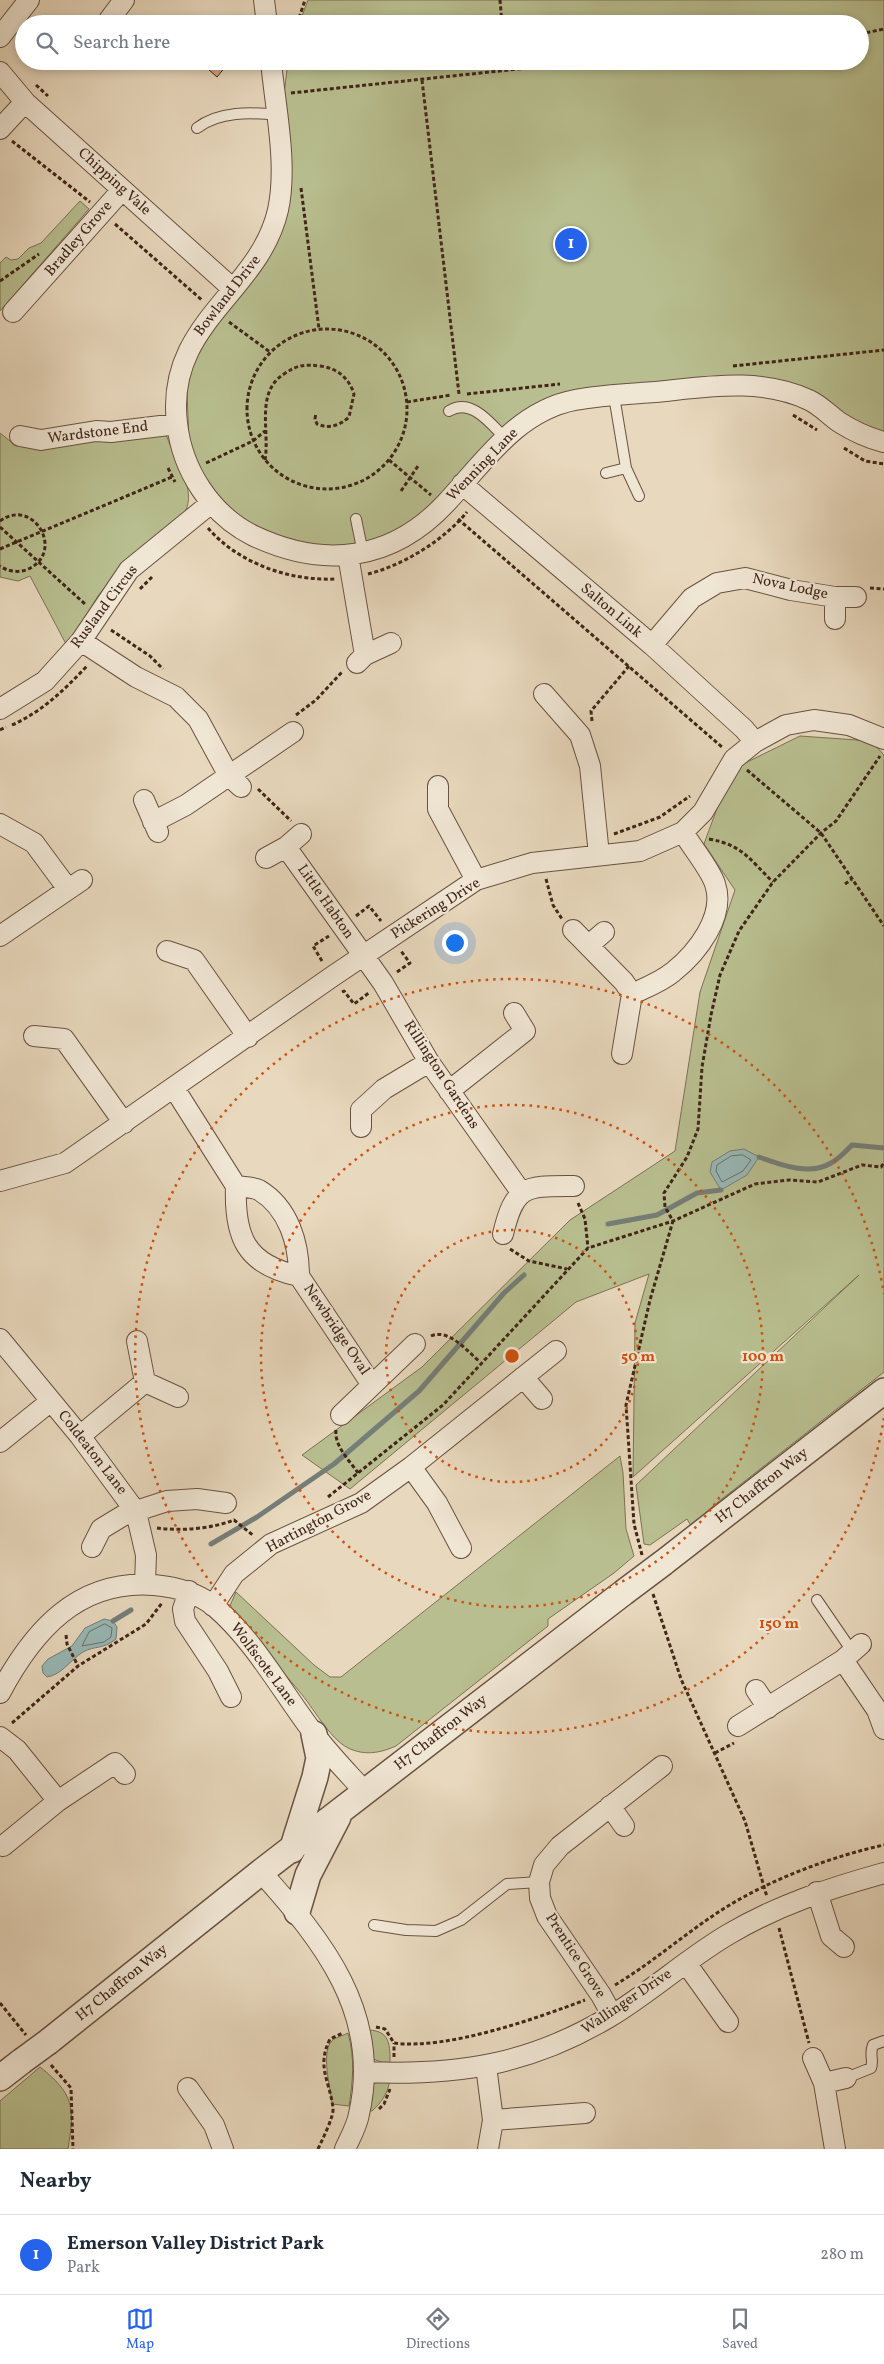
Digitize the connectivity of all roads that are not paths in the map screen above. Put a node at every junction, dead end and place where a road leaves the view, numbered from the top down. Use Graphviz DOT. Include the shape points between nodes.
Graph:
graph roads {
  1 [pos="29,0"];
  2 [pos="264,0"];
  3 [pos="17,15"];
  4 [pos="266,15"];
  5 [pos="15,17"];
  6 [pos="0,36"];
  7 [pos="272,70"];
  8 [pos="0,72"];
  9 [pos="25,102"];
  10 [pos="278,115"];
  11 [pos="197,128"];
  12 [pos="4,133"];
  13 [pos="122,190"];
  14 [pos="226,283"];
  15 [pos="13,312"];
  16 [pos="614,396"];
  17 [pos="449,411"];
  18 [pos="177,424"];
  19 [pos="20,436"];
  20 [pos="505,438"];
  21 [pos="884,442"];
  22 [pos="626,468"];
  23 [pos="606,473"];
  24 [pos="462,484"];
  25 [pos="639,496"];
  26 [pos="204,509"];
  27 [pos="356,518"];
  28 [pos="355,554"];
  29 [pos="835,597"];
  30 [pos="856,597"];
  31 [pos="835,619"];
  32 [pos="81,641"];
  33 [pos="391,643"];
  34 [pos="652,645"];
  35 [pos="544,694"];
  36 [pos="0,709"];
  37 [pos="293,732"];
  38 [pos="884,739"];
  39 [pos="755,742"];
  40 [pos="235,781"];
  41 [pos="438,786"];
  42 [pos="144,800"];
  43 [pos="0,824"];
  44 [pos="687,839"];
  45 [pos="600,855"];
  46 [pos="266,858"];
  47 [pos="476,880"];
  48 [pos="3,928"];
  49 [pos="573,930"];
  50 [pos="167,951"];
  51 [pos="364,956"];
  52 [pos="632,994"];
  53 [pos="514,1013"];
  54 [pos="34,1036"];
  55 [pos="248,1037"];
  56 [pos="628,1048"];
  57 [pos="429,1062"];
  58 [pos="174,1088"];
  59 [pos="449,1091"];
  60 [pos="124,1123"];
  61 [pos="361,1127"];
  62 [pos="0,1181"];
  63 [pos="236,1186"];
  64 [pos="574,1186"];
  65 [pos="521,1192"];
  66 [pos="503,1234"];
  67 [pos="299,1276"];
  68 [pos="0,1339"];
  69 [pos="137,1340"];
  70 [pos="415,1344"];
  71 [pos="556,1352"];
  72 [pos="523,1377"];
  73 [pos="145,1382"];
  74 [pos="372,1385"];
  75 [pos="884,1392"];
  76 [pos="178,1397"];
  77 [pos="542,1399"];
  78 [pos="51,1401"];
  79 [pos="341,1415"];
  80 [pos="80,1436"];
  81 [pos="0,1442"];
  82 [pos="411,1466"];
  83 [pos="136,1512"];
  84 [pos="230,1512"];
  85 [pos="450,1541"];
  86 [pos="92,1547"];
  87 [pos="145,1584"];
  88 [pos="189,1591"];
  89 [pos="817,1600"];
  90 [pos="214,1606"];
  91 [pos="852,1652"];
  92 [pos="756,1690"];
  93 [pos="0,1693"];
  94 [pos="231,1697"];
  95 [pos="768,1708"];
  96 [pos="738,1726"];
  97 [pos="884,1729"];
  98 [pos="3,1732"];
  99 [pos="314,1734"];
  100 [pos="662,1766"];
  101 [pos="125,1774"];
  102 [pos="364,1792"];
  103 [pos="58,1801"];
  104 [pos="610,1806"];
  105 [pos="342,1809"];
  106 [pos="624,1826"];
  107 [pos="3,1846"];
  108 [pos="292,1850"];
  109 [pos="261,1872"];
  110 [pos="884,1873"];
  111 [pos="540,1882"];
  112 [pos="817,1892"];
  113 [pos="297,1912"];
  114 [pos="374,1925"];
  115 [pos="844,1947"];
  116 [pos="686,1963"];
  117 [pos="612,2015"];
  118 [pos="728,2022"];
  119 [pos="884,2041"];
  120 [pos="814,2058"];
  121 [pos="486,2066"];
  122 [pos="364,2072"];
  123 [pos="0,2078"];
  124 [pos="846,2078"];
  125 [pos="824,2083"];
  126 [pos="188,2088"];
  127 [pos="585,2113"];
  128 [pos="493,2120"];
  129 [pos="223,2149"];
  130 [pos="345,2149"];
  131 [pos="488,2149"];
  132 [pos="836,2149"];
  1 -- 3 [label="street"];
  2 -- 4 [label="street"];
  5 -- 6 [label="street"];
  7 -- 10 [label="street, Bowland Drive"];
  8 -- 9 [label="street, Chipping Vale"];
  9 -- 12 [label="street"];
  9 -- 13 [label="street, Chipping Vale"];
  10 -- 11 [label="lane" via="225,115 207,120"];
  10 -- 14 [label="street, Bowland Drive" via="281,176 278,210 263,251"];
  13 -- 14 [label="street, Chipping Vale"];
  13 -- 15 [label="street, Bradley Grove" via="95,206 43,293"];
  14 -- 18 [label="street, Bowland Drive" via="203,305 188,348 187,383"];
  16 -- 20 [label="street, Wenning Lane" via="572,401 532,416"];
  16 -- 21 [label="street, Wenning Lane" via="727,385 777,389 810,401 840,422"];
  16 -- 22 [label="lane"];
  17 -- 20 [label="lane" via="470,408"];
  18 -- 19 [label="street, Wardstone End" via="96,431 41,440"];
  18 -- 26 [label="street, Bowland Drive"];
  20 -- 24 [label="street, Wenning Lane"];
  22 -- 23 [label="lane"];
  22 -- 25 [label="lane"];
  24 -- 28 [label="street, Wenning Lane" via="444,506 404,538"];
  24 -- 34 [label="street, Salton Link"];
  26 -- 28 [label="street, Wenning Lane" via="279,548 317,556"];
  26 -- 32 [label="street, Rusland Circus" via="129,570"];
  27 -- 28 [label="lane"];
  28 -- 33 [label="street" via="351,579 360,660"];
  29 -- 30 [label="street, Nova Lodge"];
  29 -- 31 [label="street, Nova Lodge"];
  29 -- 34 [label="street, Nova Lodge" via="745,578 717,583 692,598"];
  32 -- 36 [label="street, Rusland Circus" via="44,681"];
  32 -- 40 [label="street" via="136,677 176,696 198,719"];
  34 -- 39 [label="street, Salton Link"];
  35 -- 45 [label="street" via="586,730"];
  37 -- 40 [label="street"];
  38 -- 39 [label="street, Pickering Drive" via="849,725 814,720 786,725"];
  39 -- 44 [label="street, Pickering Drive" via="734,758"];
  40 -- 42 [label="street" via="186,805 156,827"];
  41 -- 47 [label="street" via="438,809"];
  43 -- 48 [label="street" via="34,843 75,884"];
  44 -- 45 [label="street, Pickering Drive" via="640,851"];
  44 -- 52 [label="street" via="715,883 718,903 711,927 695,950 672,973"];
  45 -- 47 [label="street, Pickering Drive" via="532,862"];
  46 -- 51 [label="street, Little Habton" via="294,840"];
  47 -- 51 [label="street, Pickering Drive"];
  49 -- 52 [label="street" via="596,938"];
  50 -- 55 [label="street" via="194,960"];
  51 -- 55 [label="street, Pickering Drive"];
  51 -- 57 [label="street, Rillington Gardens"];
  52 -- 56 [label="street"];
  53 -- 59 [label="street" via="525,1032"];
  54 -- 60 [label="street" via="64,1039"];
  55 -- 58 [label="street, Pickering Drive"];
  57 -- 59 [label="street, Rillington Gardens"];
  57 -- 61 [label="street" via="384,1089 361,1110"];
  58 -- 60 [label="street, Pickering Drive"];
  58 -- 63 [label="street"];
  59 -- 65 [label="street, Rillington Gardens"];
  60 -- 62 [label="street, Pickering Drive" via="65,1163"];
  63 -- 67 [label="street, Newbridge Oval" via="258,1189 278,1207 293,1231 299,1256"];
  63 -- 67 [label="street, Newbridge Oval" via="237,1228 248,1246 263,1263 279,1272"];
  64 -- 65 [label="street" via="537,1186"];
  65 -- 66 [label="street" via="509,1210"];
  67 -- 74 [label="street, Newbridge Oval"];
  68 -- 78 [label="street, Coldeaton Lane"];
  69 -- 73 [label="street"];
  70 -- 74 [label="street, Newbridge Oval"];
  71 -- 72 [label="street, Hartington Grove"];
  72 -- 77 [label="street"];
  72 -- 82 [label="street, Hartington Grove"];
  73 -- 76 [label="street"];
  73 -- 80 [label="street"];
  74 -- 79 [label="street, Newbridge Oval"];
  75 -- 102 [label="street, H7 Chaffron Way, bridge" via="653,1562 623,1593"];
  78 -- 80 [label="street, Coldeaton Lane"];
  78 -- 81 [label="street"];
  80 -- 83 [label="street, Coldeaton Lane"];
  82 -- 85 [label="street" via="437,1503"];
  82 -- 90 [label="street, Hartington Grove" via="361,1503 270,1544 234,1574"];
  83 -- 84 [label="street" via="167,1500 197,1499"];
  83 -- 86 [label="street" via="124,1515 102,1529"];
  83 -- 87 [label="street, Coldeaton Lane" via="146,1555"];
  87 -- 88 [label="street, Wolfscote Lane"];
  87 -- 93 [label="street, Wolfscote Lane" via="110,1587 81,1598 50,1622 15,1665"];
  88 -- 90 [label="street, Wolfscote Lane"];
  88 -- 94 [label="street" via="184,1609 185,1621 210,1657"];
  89 -- 91 [label="lane"];
  90 -- 99 [label="street, Wolfscote Lane" via="236,1627"];
  91 -- 95 [label="street"];
  91 -- 97 [label="street"];
  92 -- 95 [label="street"];
  95 -- 96 [label="street"];
  98 -- 103 [label="street"];
  99 -- 102 [label="street, Wolfscote Lane"];
  99 -- 108 [label="street" via="318,1758 315,1778"];
  100 -- 104 [label="street, Prentice Grove"];
  101 -- 103 [label="street" via="115,1763"];
  102 -- 105 [label="street, H7 Chaffron Way"];
  103 -- 107 [label="street"];
  104 -- 106 [label="street"];
  104 -- 111 [label="street, Prentice Grove" via="560,1846 544,1865"];
  105 -- 108 [label="street, H7 Chaffron Way"];
  105 -- 113 [label="street" via="308,1875"];
  108 -- 109 [label="street, H7 Chaffron Way"];
  109 -- 113 [label="street"];
  109 -- 123 [label="street, H7 Chaffron Way"];
  110 -- 112 [label="street, Wallinger Drive"];
  111 -- 114 [label="lane" via="507,1884 460,1920 436,1931"];
  111 -- 117 [label="street, Prentice Grove" via="540,1898 547,1916"];
  112 -- 115 [label="street" via="831,1936"];
  112 -- 116 [label="street, Wallinger Drive" via="730,1933"];
  113 -- 122 [label="street" via="331,1959 348,1992 360,2029"];
  116 -- 117 [label="street, Wallinger Drive"];
  116 -- 118 [label="street"];
  117 -- 121 [label="street, Wallinger Drive" via="572,2038 532,2054"];
  119 -- 124 [label="lane" via="872,2046 871,2068"];
  120 -- 125 [label="street"];
  121 -- 122 [label="street, Wallinger Drive" via="442,2073"];
  121 -- 128 [label="street"];
  122 -- 130 [label="street" via="359,2115"];
  124 -- 125 [label="street"];
  125 -- 132 [label="street"];
  126 -- 129 [label="street" via="214,2125"];
  127 -- 128 [label="street"];
  128 -- 131 [label="street"];
}
